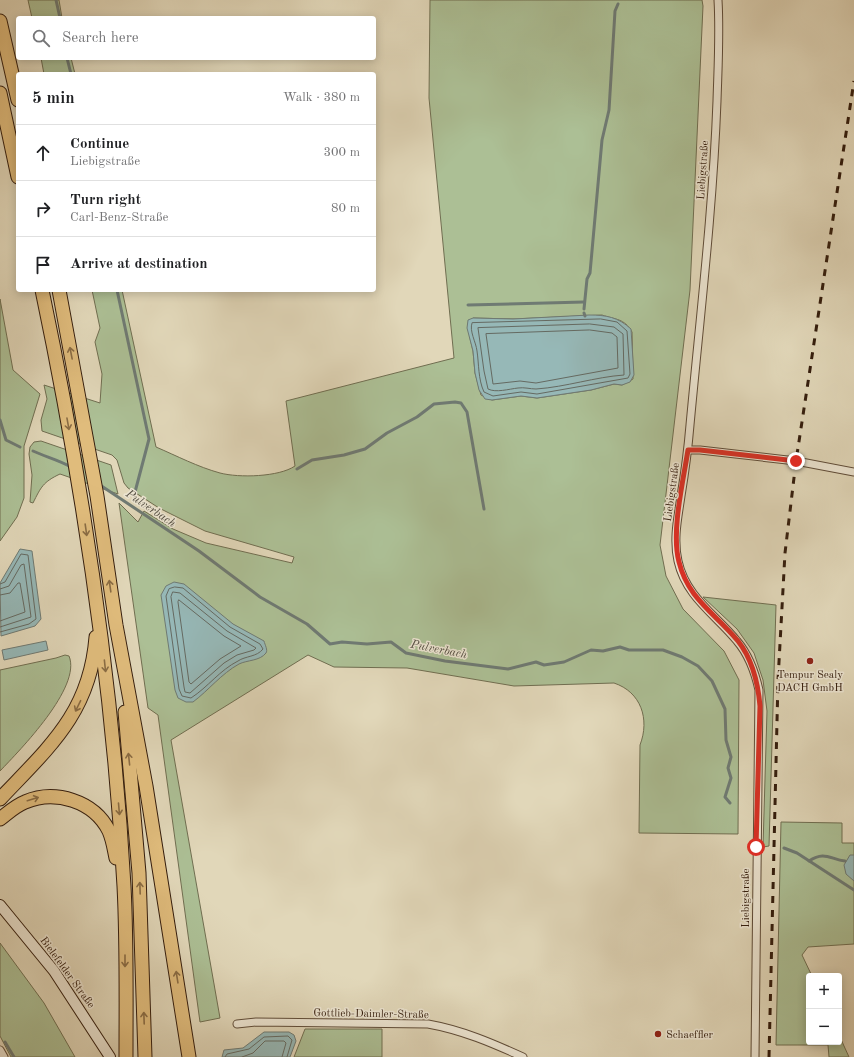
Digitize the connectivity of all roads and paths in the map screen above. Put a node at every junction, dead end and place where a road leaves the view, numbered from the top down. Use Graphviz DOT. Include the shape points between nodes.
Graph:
graph roads {
  1 [pos="718,0"];
  2 [pos="0,21"];
  3 [pos="16,91"];
  4 [pos="0,93"];
  5 [pos="16,168"];
  6 [pos="42,292"];
  7 [pos="59,292"];
  8 [pos="688,450"];
  9 [pos="854,472"];
  10 [pos="94,586"];
  11 [pos="116,625"];
  12 [pos="0,799"];
  13 [pos="0,819"];
  14 [pos="124,888"];
  15 [pos="0,905"];
  16 [pos="237,1024"];
  17 [pos="0,1050"];
  18 [pos="109,1055"];
  19 [pos="4,1057"];
  20 [pos="126,1057"];
  21 [pos="145,1057"];
  22 [pos="189,1057"];
  23 [pos="523,1057"];
  24 [pos="755,1057"];
  1 -- 8 [label="street, Liebigstraße" via="720,28 716,139"];
  2 -- 3 [label="highway"];
  4 -- 5 [label="highway"];
  6 -- 10 [label="highway, one-way" via="80,491"];
  11 -- 7 [label="highway, one-way" via="97,496"];
  8 -- 9 [label="street" via="796,461"];
  8 -- 24 [label="street, Liebigstraße" via="677,529 678,561 691,592 733,636 747,655 759,690"];
  10 -- 12 [label="highway, one-way" via="95,650 80,704 57,737"];
  10 -- 14 [label="highway, one-way" via="112,733"];
  21 -- 11 [label="highway, one-way" via="139,866"];
  22 -- 11 [label="highway, one-way" via="146,786"];
  13 -- 14 [label="highway, one-way" via="18,806 36,798 59,797 82,804 98,816 108,831"];
  14 -- 20 [label="highway, one-way"];
  15 -- 18 [label="main road, Bielefelder Straße" via="54,972"];
  16 -- 23 [label="street, Gottlieb-Daimler-Straße" via="428,1024 478,1037"];
  17 -- 19 [label="street"];
}
